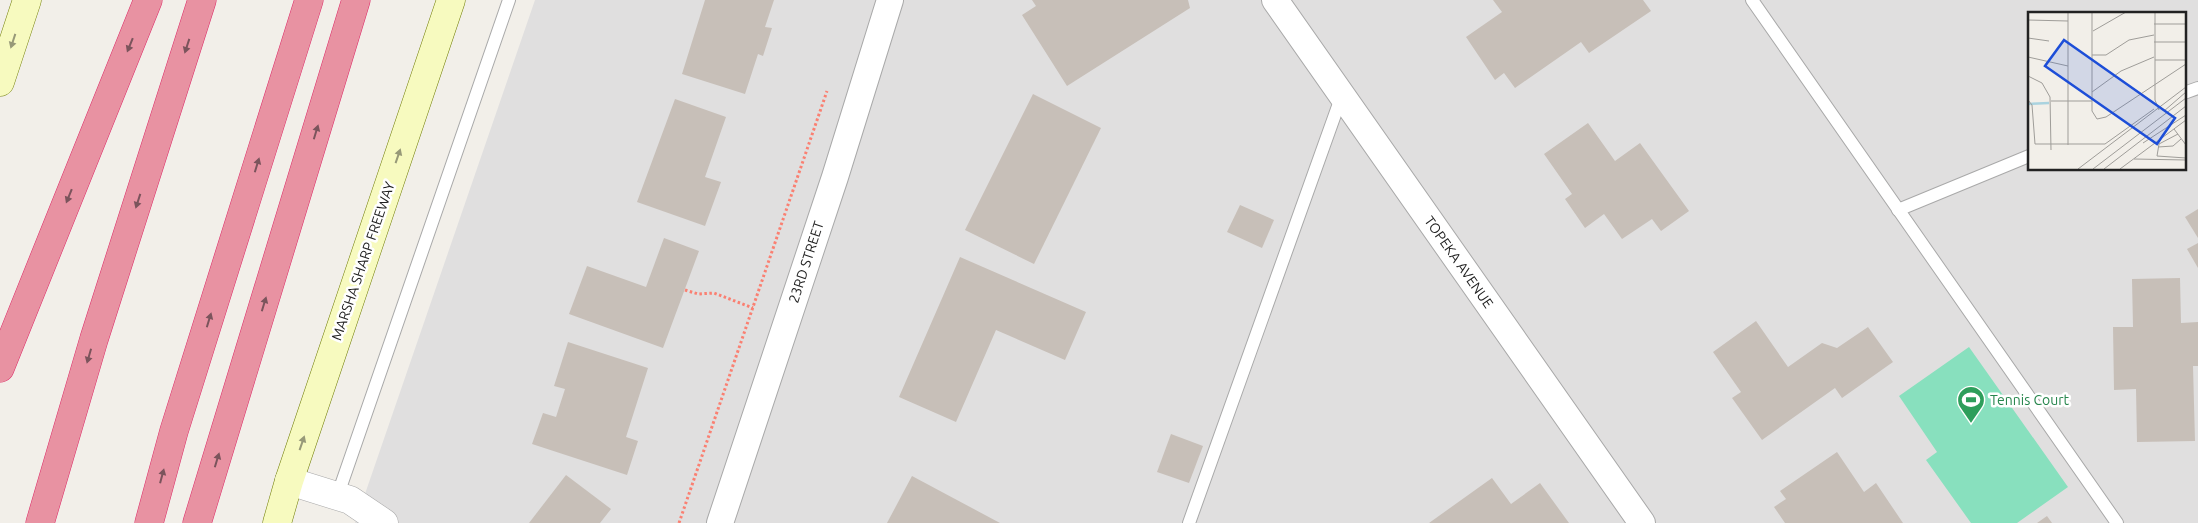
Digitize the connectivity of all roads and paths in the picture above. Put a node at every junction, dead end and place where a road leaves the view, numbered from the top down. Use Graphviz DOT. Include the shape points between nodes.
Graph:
graph roads {
  1 [pos="27,0"];
  2 [pos="148,0"];
  3 [pos="202,0"];
  4 [pos="309,0"];
  5 [pos="356,0"];
  6 [pos="451,0"];
  7 [pos="509,0"];
  8 [pos="890,0"];
  9 [pos="1275,0"];
  10 [pos="1752,0"];
  11 [pos="0,82"];
  12 [pos="829,84"];
  13 [pos="2198,88"];
  14 [pos="2186,92"];
  15 [pos="1342,95"];
  16 [pos="2028,156"];
  17 [pos="1898,210"];
  18 [pos="685,290"];
  19 [pos="753,308"];
  20 [pos="0,368"];
  21 [pos="289,481"];
  22 [pos="337,497"];
  23 [pos="40,523"];
  24 [pos="149,523"];
  25 [pos="198,523"];
  26 [pos="277,523"];
  27 [pos="384,523"];
  28 [pos="679,523"];
  29 [pos="720,523"];
  30 [pos="1189,523"];
  31 [pos="1642,523"];
  32 [pos="2117,523"];
  1 -- 11 [label="main road, one-way"];
  2 -- 20 [label="highway, one-way"];
  3 -- 23 [label="highway, one-way" via="94,339"];
  24 -- 4 [label="highway, one-way" via="174,431"];
  25 -- 5 [label="highway, one-way"];
  21 -- 6 [label="main road, MARSHA SHARP FREEWAY, one-way"];
  7 -- 22 [label="lane"];
  8 -- 29 [label="street, 23RD STREET"];
  9 -- 15 [label="street, TOPEKA AVENUE"];
  10 -- 17 [label="lane"];
  12 -- 19 [label="path"];
  13 -- 14 [label="lane"];
  15 -- 30 [label="lane"];
  15 -- 31 [label="street, TOPEKA AVENUE"];
  16 -- 17 [label="lane"];
  17 -- 32 [label="lane"];
  18 -- 19 [label="path" via="698,294 714,293"];
  19 -- 28 [label="path"];
  21 -- 22 [label="street"];
  21 -- 26 [label="main road, MARSHA SHARP FREEWAY"];
  22 -- 27 [label="street" via="350,500"];
}
